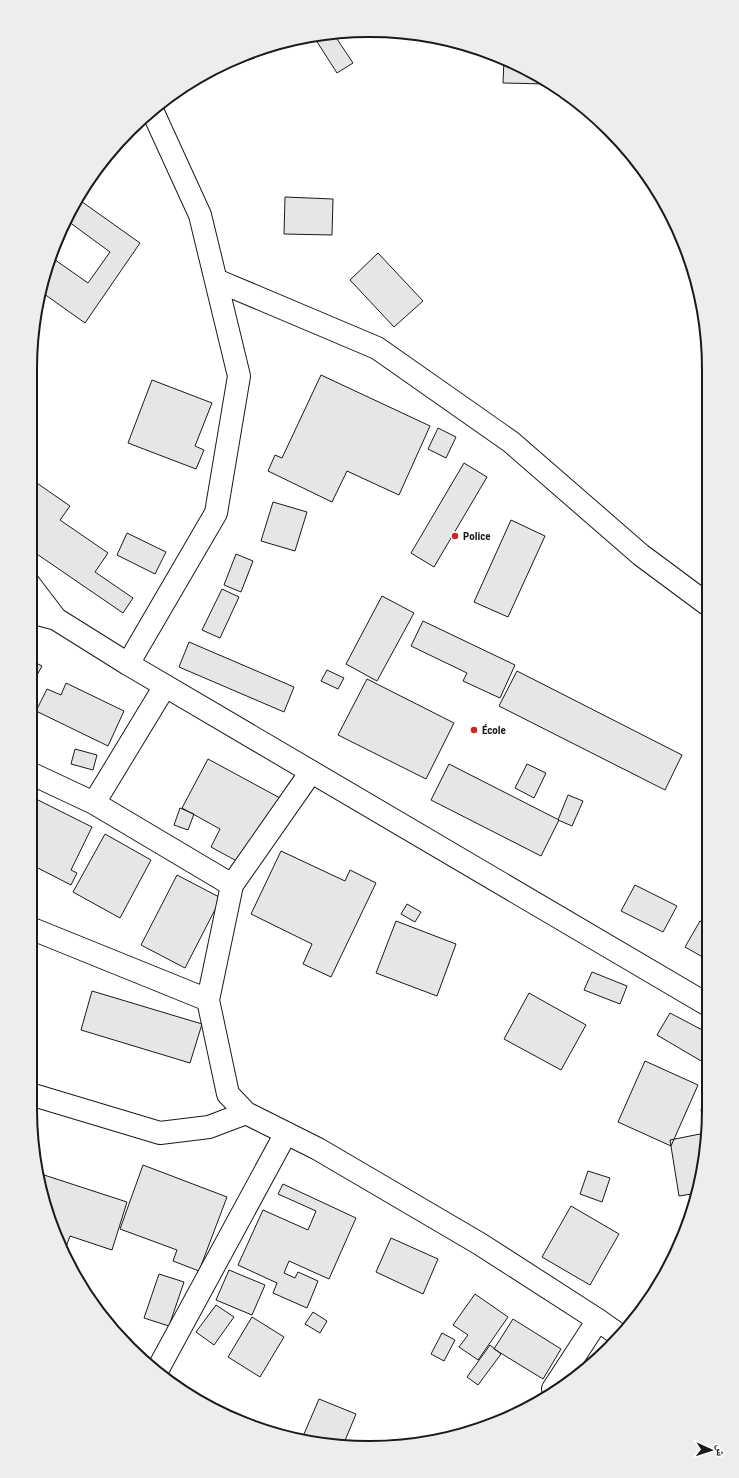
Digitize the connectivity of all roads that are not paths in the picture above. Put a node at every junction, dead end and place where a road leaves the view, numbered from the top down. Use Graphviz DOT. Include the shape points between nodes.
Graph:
graph roads {
  1 [pos="155,116"];
  2 [pos="216,280"];
  3 [pos="37,594"];
  4 [pos="702,600"];
  5 [pos="37,614"];
  6 [pos="56,619"];
  7 [pos="128,664"];
  8 [pos="165,686"];
  9 [pos="311,772"];
  10 [pos="37,775"];
  11 [pos="94,803"];
  12 [pos="232,885"];
  13 [pos="37,931"];
  14 [pos="208,1000"];
  15 [pos="702,1001"];
  16 [pos="37,1096"];
  17 [pos="246,1114"];
  18 [pos="286,1132"];
  19 [pos="598,1320"];
  20 [pos="615,1332"];
  21 [pos="160,1366"];
  22 [pos="559,1382"];
  1 -- 2 [label="street" via="200,215"];
  2 -- 4 [label="street" via="377,348 511,442 641,555"];
  2 -- 7 [label="street" via="239,376 216,513"];
  3 -- 6 [label="street"];
  5 -- 6 [label="street"];
  6 -- 7 [label="street"];
  7 -- 8 [label="street"];
  8 -- 9 [label="street"];
  8 -- 11 [label="street"];
  9 -- 12 [label="street"];
  9 -- 15 [label="street"];
  10 -- 11 [label="street"];
  11 -- 12 [label="street"];
  12 -- 14 [label="street"];
  13 -- 14 [label="street"];
  14 -- 17 [label="street" via="228,1094"];
  16 -- 17 [label="street" via="160,1133 209,1127"];
  17 -- 18 [label="street"];
  18 -- 19 [label="street" via="480,1244"];
  18 -- 21 [label="street"];
  19 -- 20 [label="street"];
  19 -- 22 [label="street"];
}
